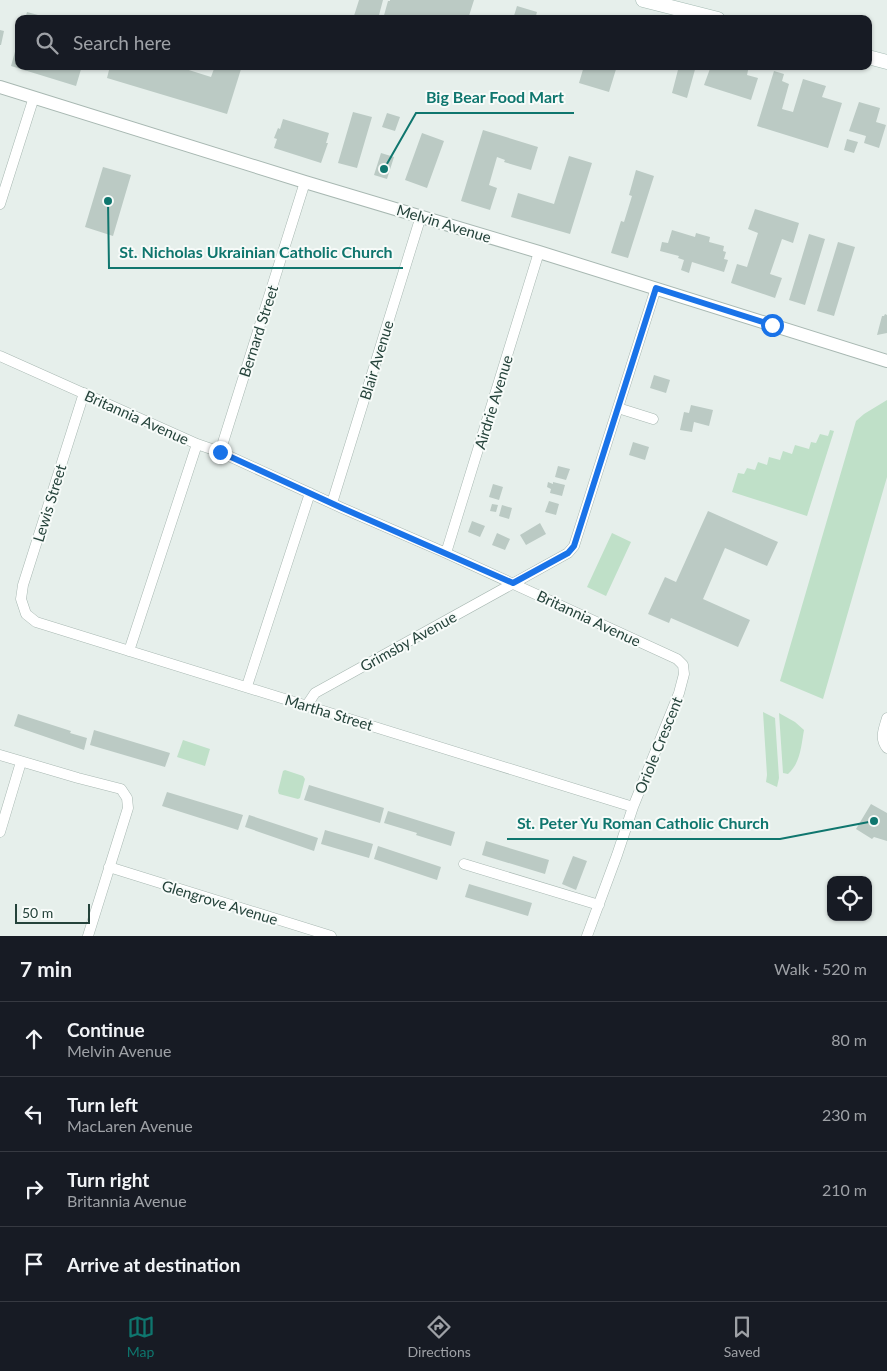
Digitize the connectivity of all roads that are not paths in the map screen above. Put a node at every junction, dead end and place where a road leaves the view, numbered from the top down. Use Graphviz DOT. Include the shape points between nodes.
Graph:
graph roads {
  1 [pos="643,0"];
  2 [pos="702,15"];
  3 [pos="872,58"];
  4 [pos="887,62"];
  5 [pos="0,87"];
  6 [pos="34,97"];
  7 [pos="306,182"];
  8 [pos="0,204"];
  9 [pos="421,216"];
  10 [pos="539,252"];
  11 [pos="656,288"];
  12 [pos="0,356"];
  13 [pos="887,361"];
  14 [pos="84,393"];
  15 [pos="618,408"];
  16 [pos="653,419"];
  17 [pos="197,444"];
  18 [pos="220,452"];
  19 [pos="310,493"];
  20 [pos="332,503"];
  21 [pos="446,553"];
  22 [pos="513,583"];
  23 [pos="26,614"];
  24 [pos="129,651"];
  25 [pos="684,665"];
  26 [pos="247,686"];
  27 [pos="307,705"];
  28 [pos="887,718"];
  29 [pos="885,745"];
  30 [pos="0,754"];
  31 [pos="22,762"];
  32 [pos="633,807"];
  33 [pos="0,832"];
  34 [pos="464,864"];
  35 [pos="110,867"];
  36 [pos="599,905"];
  37 [pos="299,931"];
  38 [pos="88,936"];
  39 [pos="331,936"];
  40 [pos="587,936"];
  1 -- 2 [label="main road"];
  3 -- 4 [label="main road"];
  5 -- 6 [label="street, Melvin Avenue"];
  6 -- 7 [label="street, Melvin Avenue"];
  6 -- 8 [label="street"];
  7 -- 9 [label="street, Melvin Avenue"];
  7 -- 18 [label="street, Bernard Street"];
  9 -- 10 [label="street, Melvin Avenue"];
  9 -- 20 [label="street, Blair Avenue"];
  10 -- 11 [label="street, Melvin Avenue"];
  10 -- 21 [label="street, Airdrie Avenue"];
  11 -- 13 [label="street, Melvin Avenue"];
  11 -- 15 [label="street, Grimsby Avenue"];
  12 -- 14 [label="street, Britannia Avenue"];
  14 -- 17 [label="street, Britannia Avenue"];
  14 -- 23 [label="street, Lewis Street" via="23,585 21,599"];
  15 -- 16 [label="street"];
  15 -- 22 [label="street, Grimsby Avenue" via="574,546 568,553"];
  17 -- 18 [label="street, Britannia Avenue"];
  17 -- 24 [label="street"];
  18 -- 19 [label="street, Britannia Avenue"];
  19 -- 20 [label="street, Britannia Avenue"];
  19 -- 26 [label="street"];
  20 -- 21 [label="street, Britannia Avenue"];
  21 -- 22 [label="street, Britannia Avenue"];
  22 -- 25 [label="street, Britannia Avenue" via="678,659"];
  22 -- 27 [label="street, Grimsby Avenue" via="320,690"];
  23 -- 24 [label="street, Martha Street" via="36,622"];
  24 -- 26 [label="street, Martha Street"];
  25 -- 32 [label="street, Oriole Crescent" via="679,693"];
  26 -- 27 [label="street, Martha Street"];
  27 -- 32 [label="street, Martha Street"];
  28 -- 29 [label="street" via="882,734"];
  30 -- 31 [label="street"];
  31 -- 33 [label="street"];
  31 -- 35 [label="street" via="121,789 127,798 128,808"];
  32 -- 36 [label="street, Oriole Crescent"];
  34 -- 36 [label="street"];
  35 -- 37 [label="street, Glengrove Avenue"];
  35 -- 38 [label="street"];
  36 -- 40 [label="street, Oriole Crescent"];
  37 -- 39 [label="street, Glengrove Avenue"];
}
